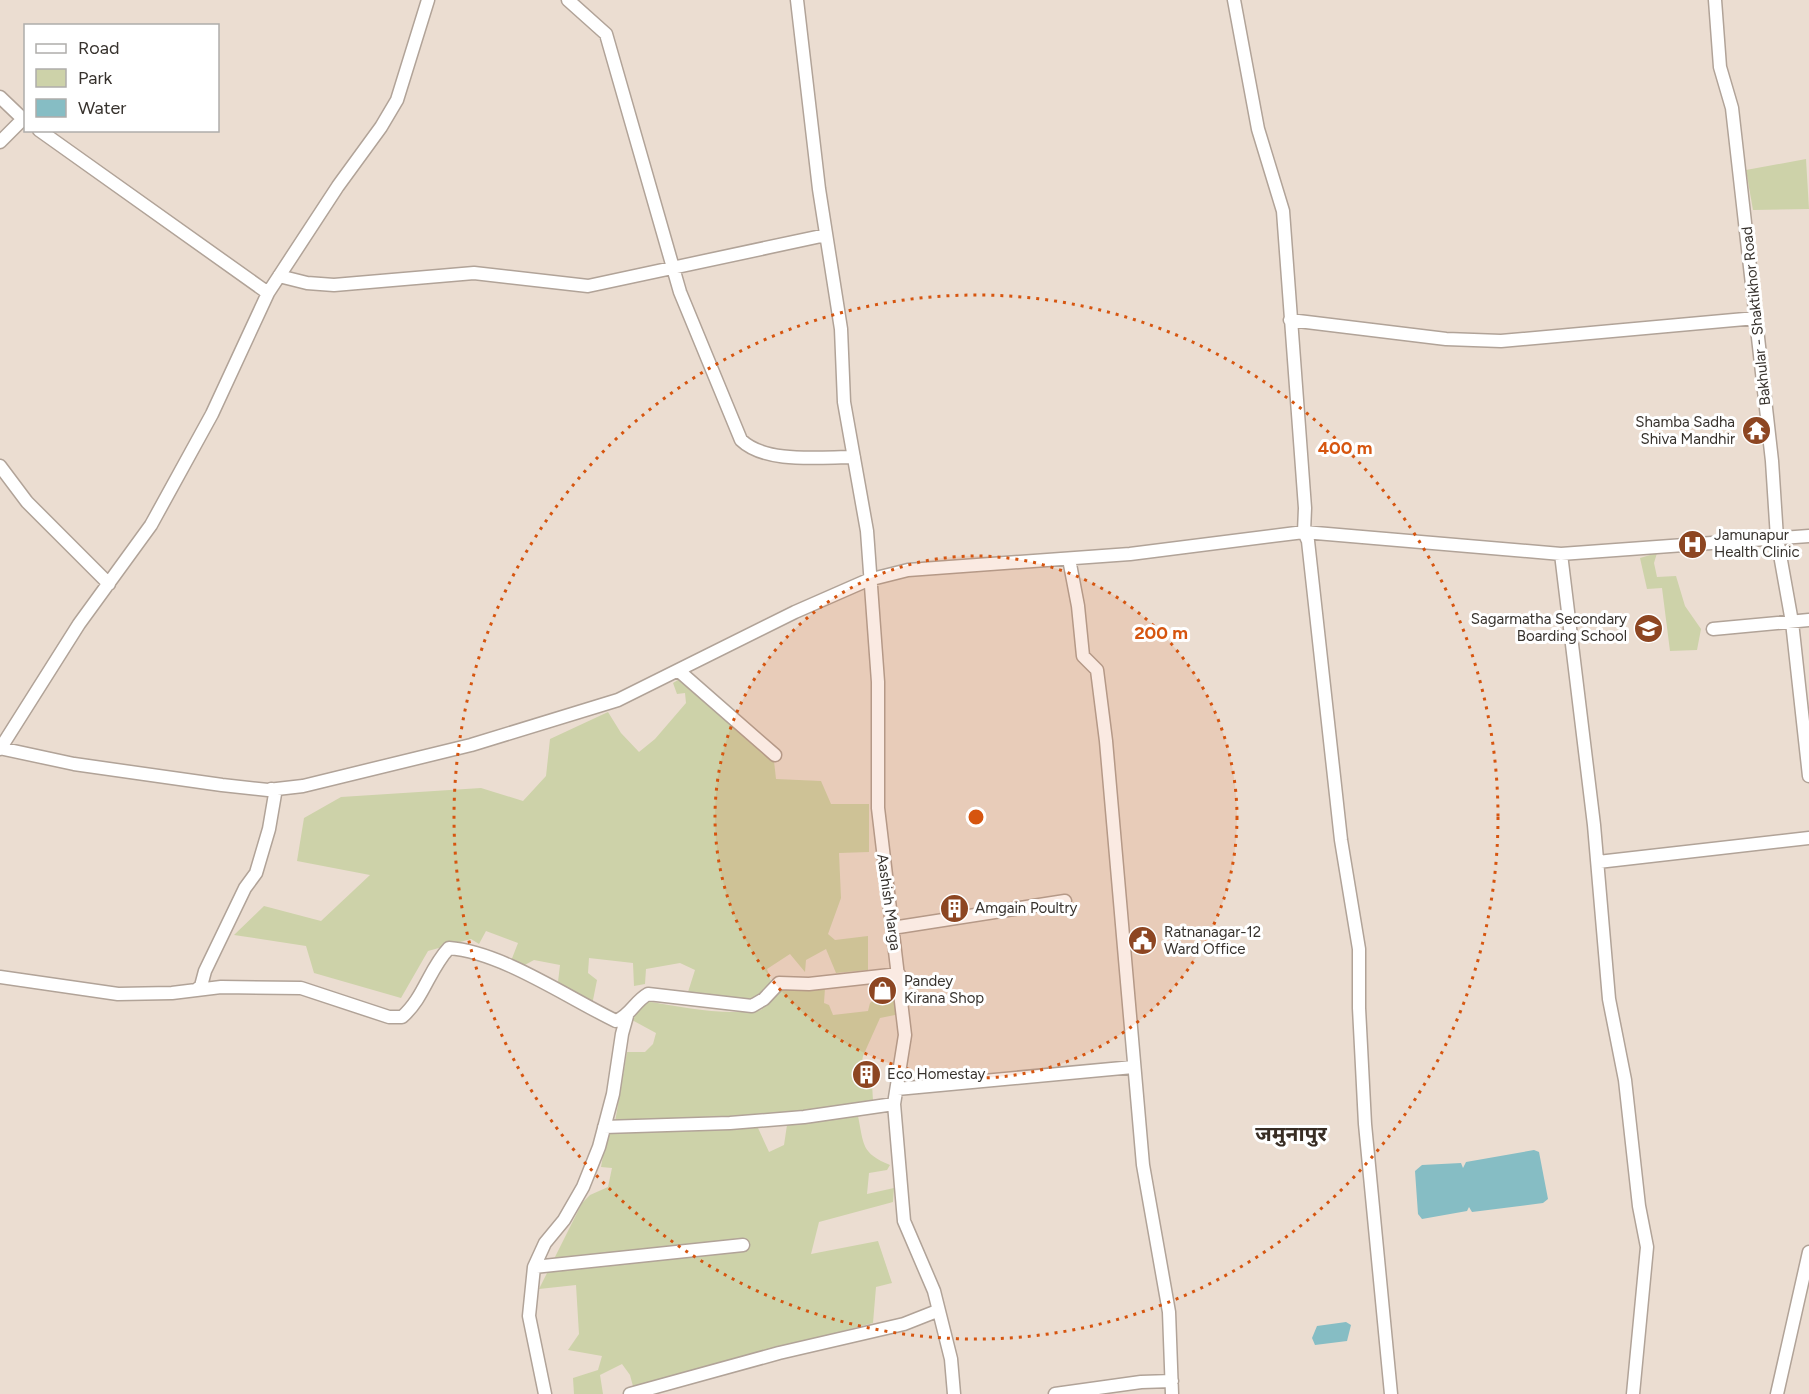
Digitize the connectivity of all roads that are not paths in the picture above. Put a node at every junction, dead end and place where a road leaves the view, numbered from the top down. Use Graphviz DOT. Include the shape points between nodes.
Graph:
graph roads {
  1 [pos="428,0"];
  2 [pos="568,0"];
  3 [pos="797,0"];
  4 [pos="1234,0"];
  5 [pos="1715,0"];
  6 [pos="0,97"];
  7 [pos="24,119"];
  8 [pos="24,121"];
  9 [pos="42,132"];
  10 [pos="0,142"];
  11 [pos="826,235"];
  12 [pos="674,269"];
  13 [pos="279,276"];
  14 [pos="268,293"];
  15 [pos="1756,318"];
  16 [pos="1290,320"];
  17 [pos="854,457"];
  18 [pos="0,466"];
  19 [pos="1304,532"];
  20 [pos="1809,536"];
  21 [pos="1777,538"];
  22 [pos="1561,554"];
  23 [pos="1069,559"];
  24 [pos="868,580"];
  25 [pos="108,584"];
  26 [pos="1809,620"];
  27 [pos="1792,622"];
  28 [pos="1713,629"];
  29 [pos="679,671"];
  30 [pos="0,749"];
  31 [pos="775,755"];
  32 [pos="1809,776"];
  33 [pos="271,789"];
  34 [pos="1809,838"];
  35 [pos="1598,862"];
  36 [pos="1065,901"];
  37 [pos="892,928"];
  38 [pos="899,974"];
  39 [pos="0,976"];
  40 [pos="196,990"];
  41 [pos="627,1016"];
  42 [pos="1133,1067"];
  43 [pos="897,1089"];
  44 [pos="894,1104"];
  45 [pos="604,1127"];
  46 [pos="743,1245"];
  47 [pos="1809,1252"];
  48 [pos="534,1267"];
  49 [pos="937,1311"];
  50 [pos="1172,1388"];
  51 [pos="545,1394"];
  52 [pos="630,1394"];
  53 [pos="954,1394"];
  54 [pos="1055,1394"];
  55 [pos="1391,1394"];
  56 [pos="1633,1394"];
  57 [pos="1777,1394"];
  1 -- 13 [label="street" via="397,100"];
  2 -- 12 [label="street" via="606,34"];
  3 -- 11 [label="street, Aashish Marga"];
  4 -- 16 [label="street" via="1258,129 1283,211"];
  5 -- 15 [label="street, Bakhular - Shaktikhor Road" via="1720,67 1732,108"];
  6 -- 7 [label="street"];
  8 -- 10 [label="street"];
  9 -- 14 [label="street"];
  11 -- 12 [label="street"];
  11 -- 17 [label="street, Aashish Marga" via="841,329 844,402"];
  12 -- 13 [label="street" via="588,286 474,273 334,285"];
  12 -- 17 [label="street" via="741,440 768,456"];
  13 -- 14 [label="street"];
  14 -- 25 [label="street" via="207,424 151,525"];
  15 -- 16 [label="street" via="1501,341 1446,339"];
  15 -- 21 [label="street, Bakhular - Shaktikhor Road"];
  16 -- 19 [label="street"];
  17 -- 24 [label="street, Aashish Marga" via="867,531"];
  18 -- 25 [label="street" via="27,502"];
  19 -- 22 [label="street"];
  19 -- 23 [label="street"];
  19 -- 55 [label="street" via="1341,840 1359,949 1365,1124"];
  20 -- 21 [label="street"];
  21 -- 22 [label="street"];
  21 -- 27 [label="street, Bakhular - Shaktikhor Road"];
  22 -- 35 [label="street"];
  23 -- 24 [label="street" via="908,570"];
  23 -- 42 [label="street" via="1083,656 1097,670 1106,741"];
  24 -- 29 [label="street"];
  24 -- 37 [label="street, Aashish Marga" via="878,682 878,808"];
  25 -- 30 [label="street"];
  26 -- 27 [label="street"];
  27 -- 28 [label="street"];
  27 -- 32 [label="street, Bakhular - Shaktikhor Road"];
  29 -- 31 [label="street"];
  29 -- 33 [label="street" via="618,700 471,745 303,786"];
  30 -- 33 [label="street" via="74,764"];
  33 -- 40 [label="street" via="275,794 273,806 256,873"];
  34 -- 35 [label="street"];
  35 -- 56 [label="street" via="1609,999 1625,1080 1647,1247"];
  36 -- 37 [label="street"];
  37 -- 38 [label="street, Aashish Marga"];
  38 -- 41 [label="street" via="809,984 779,983 752,1006 648,994 637,1000"];
  38 -- 43 [label="street, Aashish Marga" via="905,1035"];
  39 -- 40 [label="street" via="118,994"];
  40 -- 41 [label="street" via="301,988 389,1017 402,1017 413,1008 449,948 521,972 616,1021"];
  41 -- 45 [label="street"];
  42 -- 43 [label="street"];
  42 -- 50 [label="street" via="1143,1165 1169,1312"];
  43 -- 44 [label="street, Aashish Marga"];
  44 -- 45 [label="street" via="730,1123"];
  44 -- 49 [label="street, Aashish Marga" via="904,1221 934,1291"];
  45 -- 48 [label="street" via="583,1187 545,1243"];
  46 -- 48 [label="street"];
  47 -- 57 [label="street"];
  48 -- 51 [label="street" via="529,1316"];
  49 -- 52 [label="street" via="903,1324"];
  49 -- 53 [label="street, Aashish Marga" via="951,1359"];
  50 -- 54 [label="street" via="1141,1382"];
}
